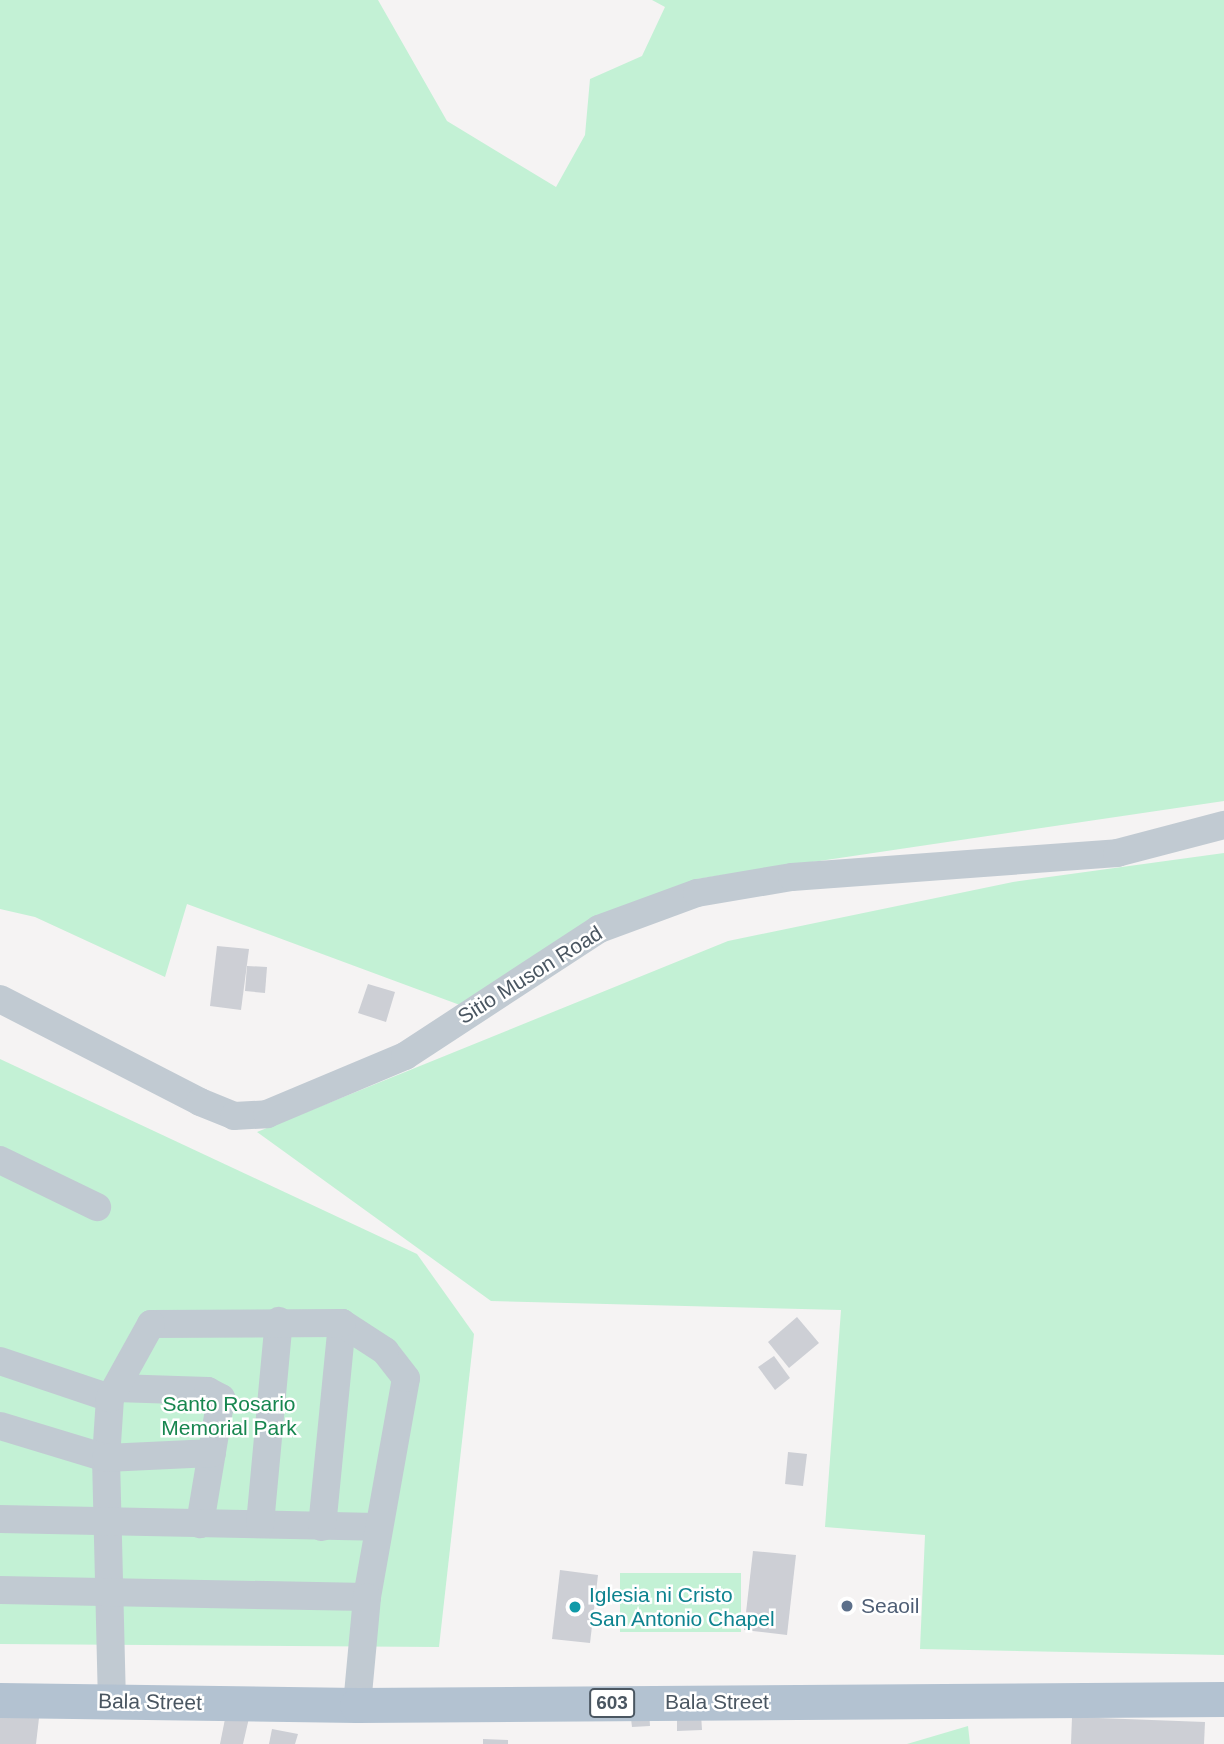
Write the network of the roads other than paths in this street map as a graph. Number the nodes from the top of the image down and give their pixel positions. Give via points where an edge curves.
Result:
1 (1224, 825) edge
2 (0, 999) edge
3 (0, 1160) edge
4 (97, 1207) dead end
5 (279, 1321) junction
6 (342, 1323) junction
7 (0, 1361) edge
8 (113, 1393) junction
9 (0, 1426) edge
10 (212, 1453) junction
11 (106, 1458) junction
12 (0, 1519) edge
13 (108, 1523) junction
14 (200, 1524) junction
15 (260, 1524) junction
16 (322, 1527) junction
17 (376, 1527) junction
18 (0, 1590) edge
19 (110, 1590) junction
20 (367, 1597) junction
21 (1224, 1699) edge
22 (0, 1700) edge
23 (112, 1701) junction
24 (357, 1705) junction

1 - 2 street, Sitio Muson Road via 1117,853 792,877 697,893 599,929 405,1056 267,1114 234,1116 200,1102
3 - 4 street
5 - 6 street
5 - 8 street via 150,1324
5 - 15 street
6 - 16 street
6 - 17 street via 400,1363 406,1378
7 - 8 street
8 - 10 street via 216,1393 221,1398
8 - 11 street
9 - 11 street
10 - 11 street
10 - 14 street
11 - 13 street
12 - 13 street
13 - 14 street
13 - 19 street
14 - 15 street
15 - 16 street
16 - 17 street
17 - 20 street
18 - 19 street
19 - 20 street
19 - 23 street
20 - 24 street
21 - 24 main road, Bala Street / 603
22 - 23 main road, Bala Street / 603
23 - 24 main road, Bala Street / 603

